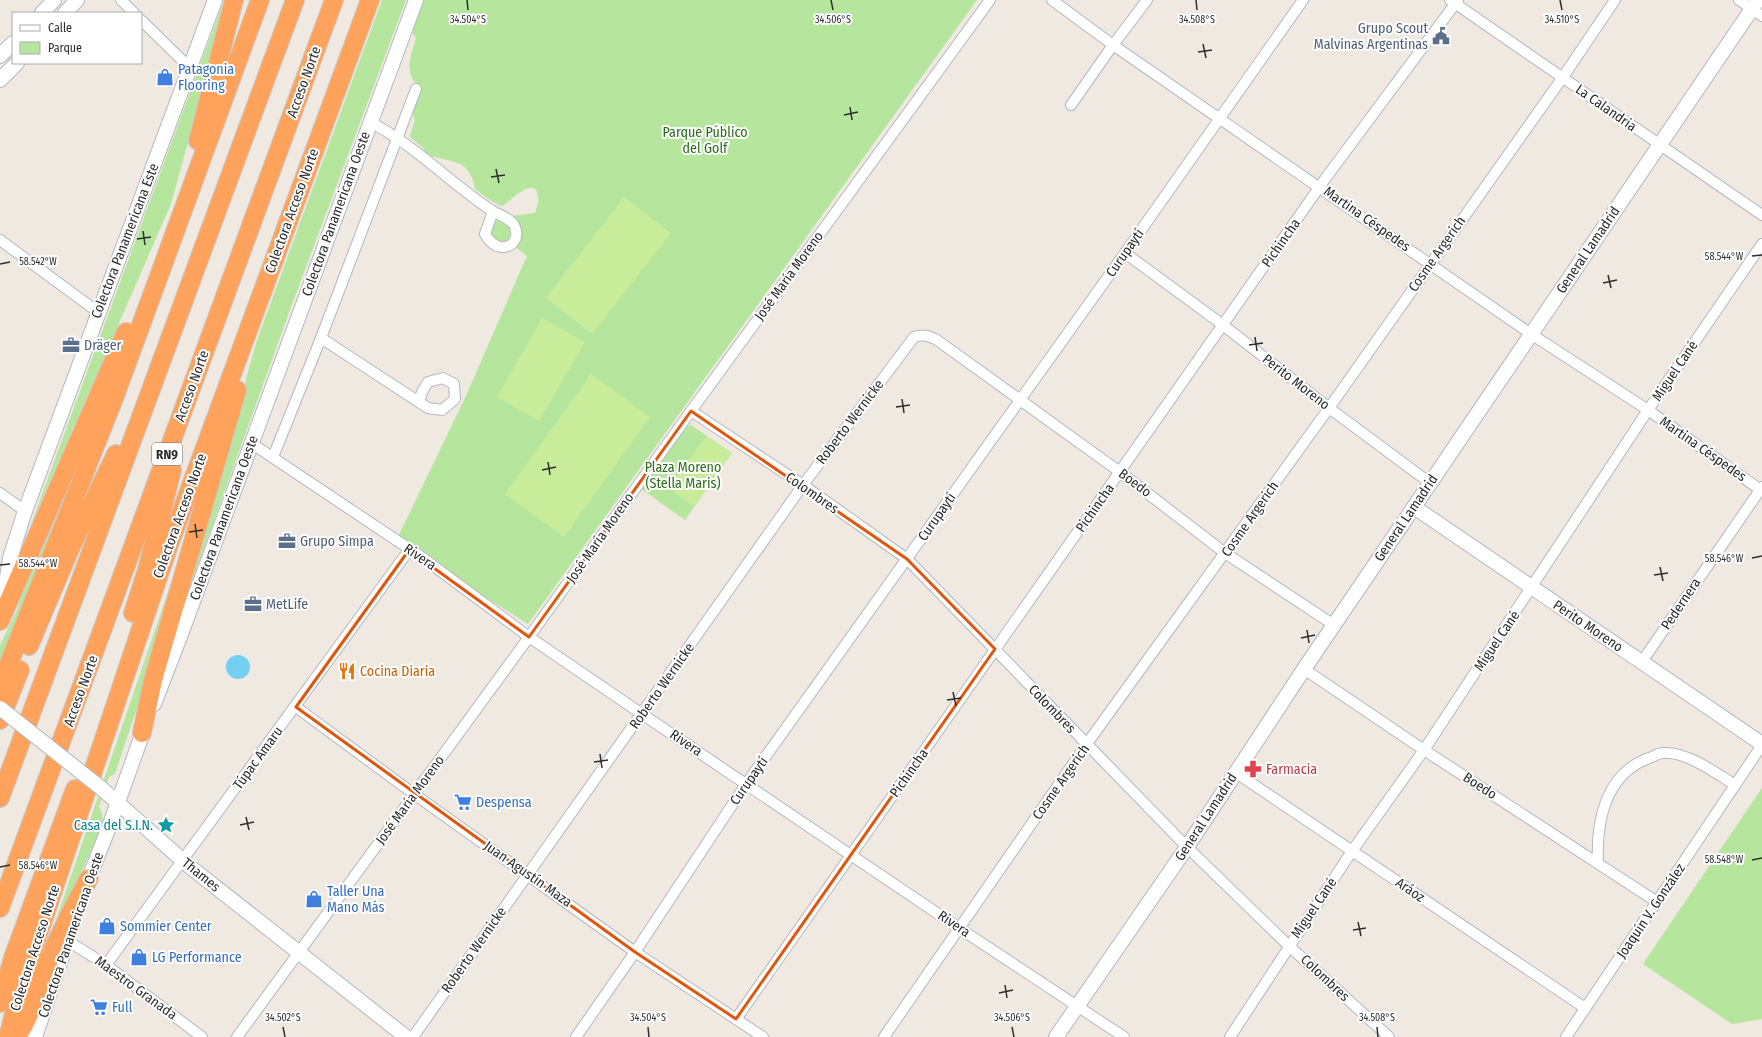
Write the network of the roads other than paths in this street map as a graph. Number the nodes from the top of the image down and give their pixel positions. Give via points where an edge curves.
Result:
1 (54, 0) edge
2 (77, 0) edge
3 (121, 0) edge
4 (215, 0) edge
5 (234, 0) edge
6 (260, 0) edge
7 (294, 0) edge
8 (334, 0) edge
9 (370, 0) edge
10 (416, 0) edge
11 (990, 0) edge
12 (1052, 0) edge
13 (1147, 0) edge
14 (1303, 0) edge
15 (1615, 0) edge
16 (1739, 0) edge
17 (1455, 1) edge
18 (1757, 8) edge
19 (43, 12) edge
20 (66, 12) edge
21 (133, 12) edge
22 (142, 21) edge
23 (12, 44) edge
24 (1113, 45) junction
25 (0, 56) edge
26 (15, 64) edge
27 (190, 68) junction
28 (1563, 77) junction
29 (0, 80) edge
30 (416, 89) dead end
31 (1071, 105) dead end
32 (1221, 118) junction
33 (370, 122) junction
34 (398, 138) junction
35 (1660, 146) junction
36 (1320, 187) junction
37 (493, 211) dead end
38 (1762, 216) edge
39 (174, 236) junction
40 (0, 241) edge
41 (1762, 244) edge
42 (1125, 253) junction
43 (1430, 264) junction
44 (266, 280) junction
45 (98, 312) junction
46 (1223, 324) junction
47 (1532, 334) junction
48 (914, 337) joint
49 (322, 338) junction
50 (167, 347) junction
51 (196, 376) junction
52 (1020, 400) junction
53 (420, 402) dead end
54 (1329, 408) junction
55 (1648, 410) junction
56 (691, 411) junction
57 (251, 443) junction
58 (273, 458) junction
59 (1120, 472) junction
60 (1430, 483) junction
61 (803, 486) junction
62 (1761, 489) edge
63 (0, 493) edge
64 (1414, 508) junction
65 (25, 511) junction
66 (410, 550) junction
67 (1225, 553) junction
68 (907, 559) junction
69 (1532, 588) junction
70 (0, 621) edge
71 (1334, 625) junction
72 (529, 637) junction
73 (995, 650) junction
74 (1641, 663) junction
75 (1304, 669) junction
76 (0, 686) edge
77 (296, 707) junction
78 (0, 708) edge
79 (642, 714) junction
80 (0, 720) edge
81 (142, 733) junction
82 (1086, 745) junction
83 (1762, 745) edge
84 (1424, 750) junction
85 (1235, 772) junction
86 (746, 784) junction
87 (1735, 785) junction
88 (414, 794) junction
89 (0, 798) edge
90 (118, 802) junction
91 (1187, 847) junction
92 (1352, 851) junction
93 (851, 855) junction
94 (183, 861) junction
95 (1598, 863) junction
96 (528, 874) junction
97 (89, 878) junction
98 (1657, 902) junction
99 (0, 908) edge
100 (959, 928) junction
101 (68, 941) junction
102 (1289, 946) junction
103 (635, 952) junction
104 (298, 953) junction
105 (106, 965) junction
106 (0, 1003) edge
107 (1077, 1006) junction
108 (1585, 1008) junction
109 (736, 1019) junction
110 (20, 1036) edge
111 (202, 1037) edge
112 (236, 1037) edge
113 (406, 1037) edge
114 (413, 1037) edge
115 (576, 1037) edge
116 (763, 1037) edge
117 (884, 1037) edge
118 (1056, 1037) edge
119 (1124, 1037) edge
120 (1230, 1037) edge
121 (1389, 1037) edge
122 (1566, 1037) edge

1 - 19 street
2 - 20 street
3 - 21 street
4 - 27 street, Colectora Panamericana Este
5 - 39 highway
6 - 39 highway
7 - 50 highway, RN9
8 - 51 highway, Acceso Norte / RN9
9 - 44 highway, Colectora Acceso Norte
10 - 33 street, Colectora Panamericana Oeste
11 - 56 street, José María Moreno
12 - 24 street, Martina Céspedes
13 - 24 street
14 - 32 street, Curupaytí
15 - 28 street, Cosme Argerich
16 - 18 street
17 - 28 street, La Calandria
17 - 36 street, Pichincha
18 - 35 street, General Lamadrid
22 - 27 street
23 - 25 street
24 - 31 street
24 - 32 street, Martina Céspedes
26 - 29 street
27 - 45 street, Colectora Panamericana Este
28 - 35 street, La Calandria
28 - 43 street, Cosme Argerich
30 - 34 street
32 - 36 street, Martina Céspedes
32 - 42 street, Curupaytí
33 - 34 street
33 - 57 street, Colectora Panamericana Oeste
34 - 37 street
34 - 49 street
35 - 38 street, La Calandria
35 - 47 street, General Lamadrid
36 - 43 street, Martina Céspedes
36 - 46 street, Pichincha
39 - 70 highway via 134,314
39 - 76 highway via 115,396
40 - 45 street
41 - 55 street, Miguel Cané
42 - 46 street, Perito Moreno
42 - 52 street, Curupaytí
43 - 47 street, Martina Céspedes
43 - 54 street, Cosme Argerich
44 - 81 highway via 226,432 153,680
44 - 110 highway, Colectora Acceso Norte via 169,545 22,983
45 - 65 street, Colectora Panamericana Este
46 - 54 street, Perito Moreno
46 - 59 street, Pichincha
47 - 55 street, Martina Céspedes
47 - 60 street, General Lamadrid
48 - 52 street, Boedo via 922,335 937,340
48 - 61 street, Roberto Wernicke
49 - 53 street
49 - 58 street
50 - 80 highway via 70,549
50 - 89 highway, RN9
51 - 99 highway, Acceso Norte / RN9
51 - 106 highway via 147,570 88,751 13,958
52 - 59 street, Boedo
52 - 68 street, Curupaytí
54 - 60 street, Perito Moreno
54 - 67 street, Cosme Argerich
55 - 62 street, Martina Céspedes
55 - 69 street, Miguel Cané
56 - 61 street, Colombres
56 - 72 street, José María Moreno
57 - 58 street, Rivera
57 - 81 street, Colectora Panamericana Oeste
58 - 66 street, Rivera
59 - 67 street, Boedo
59 - 73 street, Pichincha
60 - 64 street, General Lamadrid
61 - 68 street, Colombres
61 - 79 street, Roberto Wernicke
62 - 74 street, Pedernera
63 - 65 street
64 - 69 street, Perito Moreno
64 - 71 street, General Lamadrid
65 - 70 street, Colectora Panamericana Este via 10,558
66 - 72 street, Rivera
66 - 77 street, Túpac Amaru
67 - 71 street, Boedo
67 - 82 street, Cosme Argerich
68 - 73 street, Colombres
68 - 86 street, Curupaytí
69 - 74 street, Perito Moreno
69 - 84 street, Miguel Cané
71 - 75 street, General Lamadrid
72 - 79 street, Rivera
72 - 88 street, José María Moreno
73 - 82 street, Colombres
73 - 93 street, Pichincha
74 - 83 street, Perito Moreno
75 - 84 street, Boedo
75 - 85 street, General Lamadrid
77 - 88 street, Juan Agustín Maza
77 - 94 street, Túpac Amaru
78 - 90 street, Thames, bridge
79 - 86 street, Rivera
79 - 96 street, Roberto Wernicke
81 - 90 street, Colectora Panamericana Oeste
82 - 91 street, Colombres
82 - 100 street, Cosme Argerich
83 - 87 street, Joaquín V. González
84 - 92 street, Miguel Cané
84 - 95 street, Boedo
85 - 91 street, General Lamadrid
85 - 92 street, Aráoz
86 - 93 street, Rivera
86 - 103 street, Curupaytí
87 - 95 street via 1704,765 1684,756 1663,753 1643,760 1625,771 1612,788 1602,812 1597,840
87 - 98 street, Joaquín V. González
88 - 96 street, Juan Agustín Maza
88 - 104 street, José María Moreno
90 - 94 street, Thames
90 - 97 street, Colectora Panamericana Oeste
91 - 102 street, Colombres
91 - 107 street, General Lamadrid
92 - 102 street, Miguel Cané
92 - 108 street, Aráoz
93 - 100 street, Rivera
93 - 109 street, Pichincha
94 - 104 street, Thames
94 - 105 street, Túpac Amaru
95 - 98 street, Boedo
96 - 103 street, Juan Agustín Maza
96 - 114 street, Roberto Wernicke
97 - 101 street, Colectora Panamericana Oeste
97 - 110 highway via 64,925
98 - 108 street, Joaquín V. González
100 - 107 street, Rivera
100 - 117 street, Cosme Argerich
101 - 105 street, Maestro Granada
101 - 110 street, Colectora Panamericana Oeste
102 - 120 street, Miguel Cané
102 - 121 street, Colombres
103 - 109 street, Juan Agustín Maza
103 - 115 street, Curupaytí
104 - 112 street, José María Moreno
104 - 113 street, Thames
105 - 111 street, Maestro Granada
107 - 118 street, General Lamadrid
107 - 119 street, Rivera
108 - 122 street, Joaquín V. González
109 - 116 street, Juan Agustín Maza

